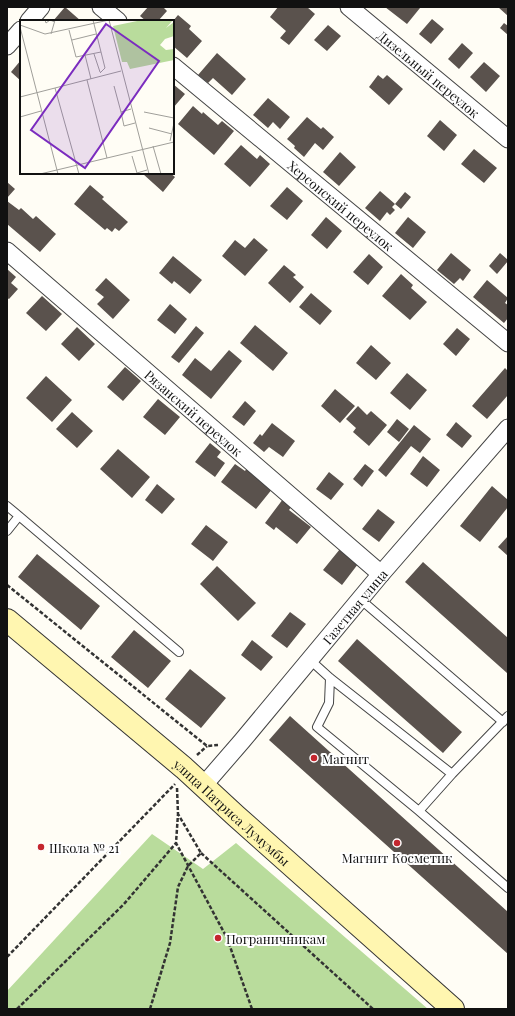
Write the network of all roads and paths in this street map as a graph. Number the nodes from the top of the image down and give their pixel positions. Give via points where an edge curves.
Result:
1 (41, 7) edge
2 (102, 7) edge
3 (349, 7) edge
4 (30, 20) edge
5 (117, 20) edge
6 (20, 31) edge
7 (7, 46) edge
8 (174, 67) edge
9 (508, 139) edge
10 (7, 252) edge
11 (508, 343) edge
12 (508, 428) edge
13 (7, 506) edge
14 (19, 516) junction
15 (7, 531) edge
16 (381, 574) junction
17 (7, 585) edge
18 (360, 599) junction
19 (7, 620) edge
20 (180, 652) dead end
21 (309, 659) junction
22 (330, 678) junction
23 (505, 719) edge
24 (242, 741) junction
25 (207, 746) junction
26 (184, 768) junction
27 (452, 774) junction
28 (202, 786) junction
29 (419, 811) junction
30 (178, 814) junction
31 (176, 843) junction
32 (201, 853) junction
33 (188, 866) junction
34 (508, 888) edge
35 (7, 957) edge
36 (17, 1009) edge
37 (150, 1009) edge
38 (252, 1009) edge
39 (373, 1009) edge
40 (453, 1009) edge

1 - 4 street
2 - 5 street
3 - 9 street, Дизельный переулок
6 - 7 street
8 - 11 street, Херсонский переулок
10 - 16 street, Рязанский переулок
12 - 16 street, Газетная улица
13 - 14 lane
14 - 15 lane
14 - 20 lane
16 - 18 street, Газетная улица
17 - 25 path
18 - 21 street, Газетная улица
18 - 23 lane
19 - 26 street, улица Патриса Лумумбы
21 - 22 lane
21 - 24 street, Газетная улица
22 - 27 lane
22 - 29 lane via 329,703 317,727
23 - 27 lane
24 - 25 path
24 - 28 street, Газетная улица
25 - 26 path
26 - 28 street, улица Патриса Лумумбы
27 - 29 lane
28 - 40 street, улица Патриса Лумумбы
29 - 34 lane
30 - 31 path
30 - 32 path
30 - 35 path via 177,782
31 - 33 path
31 - 36 path via 124,904
32 - 33 path
32 - 39 path
33 - 37 path via 178,887 170,943
33 - 38 path via 227,938

